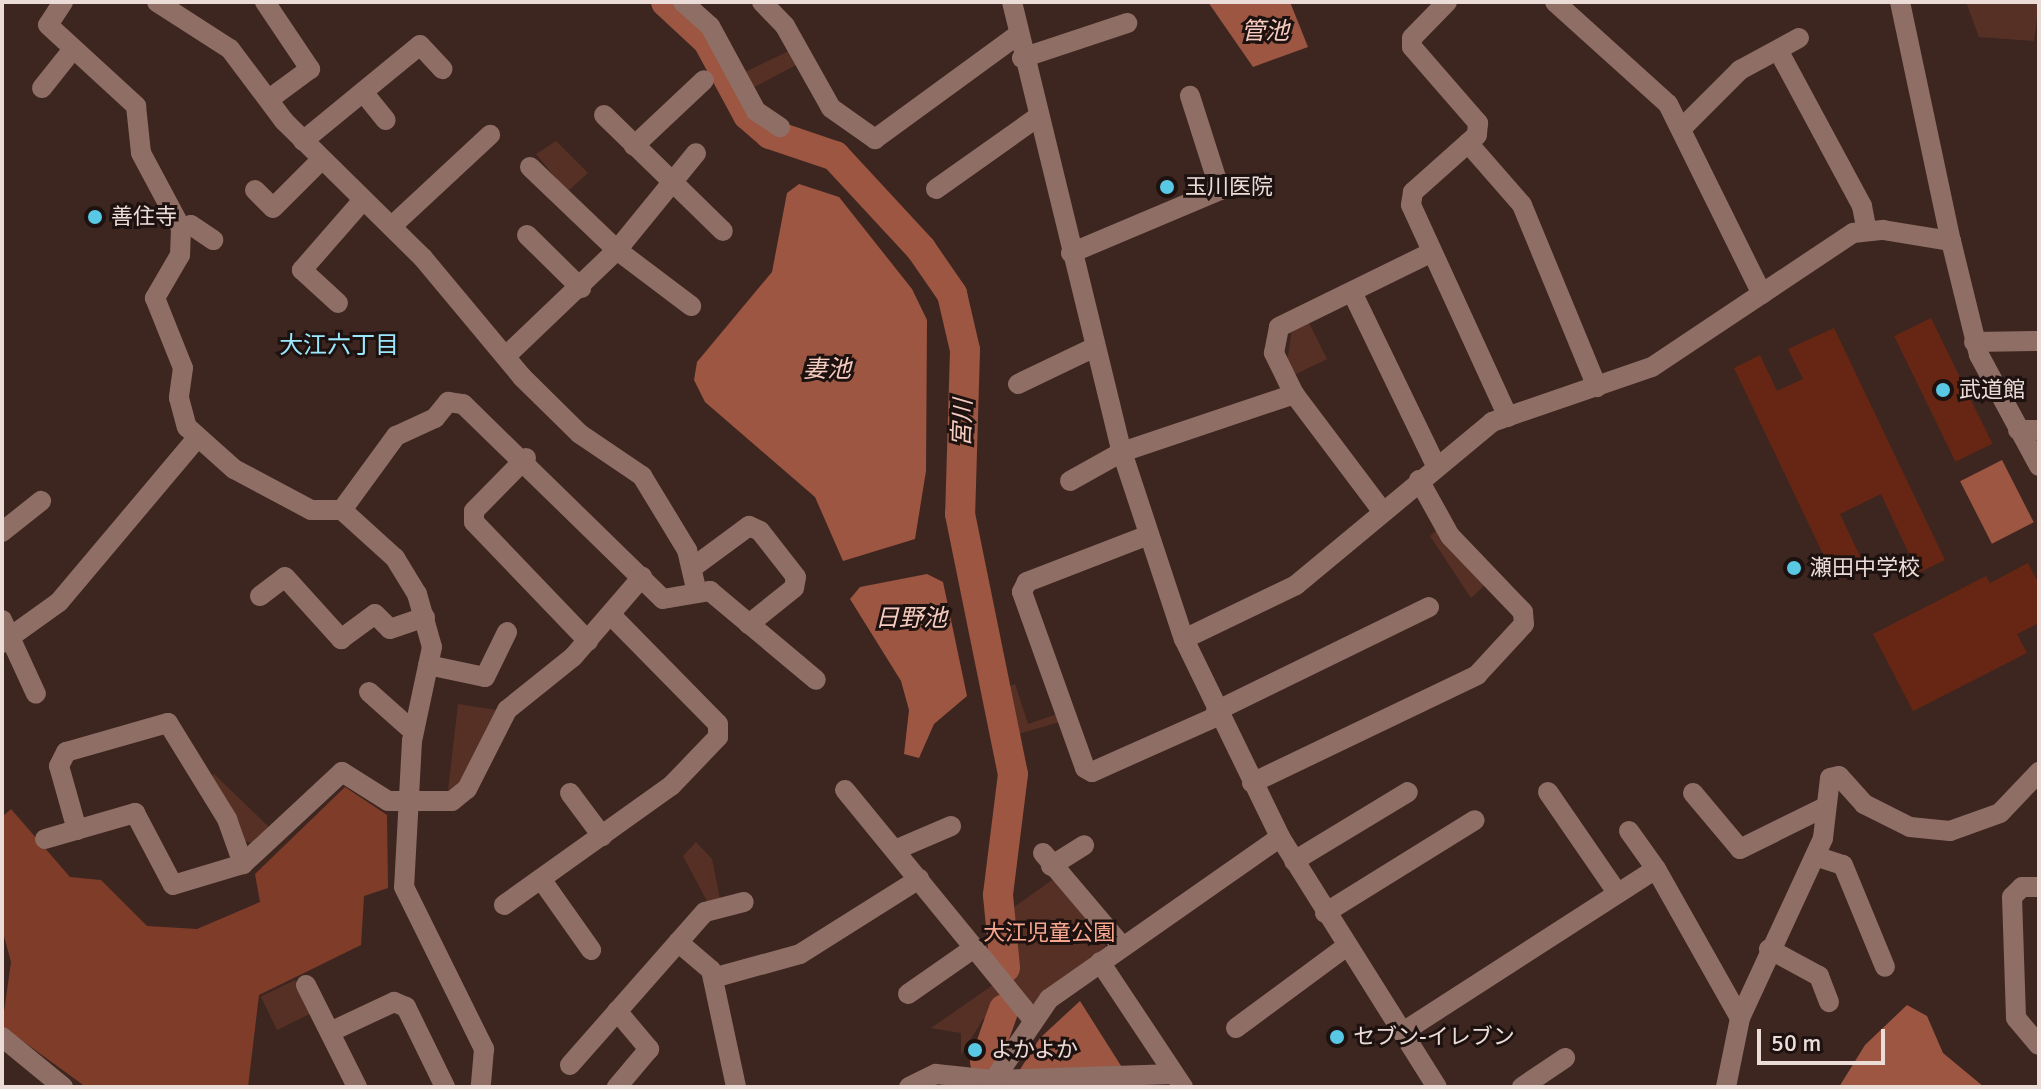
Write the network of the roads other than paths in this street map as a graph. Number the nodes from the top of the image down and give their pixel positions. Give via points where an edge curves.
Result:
1 (63, 2) edge
2 (157, 2) edge
3 (265, 2) edge
4 (683, 2) edge
5 (762, 2) edge
6 (1012, 2) edge
7 (1447, 2) edge
8 (1555, 2) edge
9 (1900, 2) edge
10 (1127, 23) dead end
11 (1019, 34) junction
12 (1799, 38) dead end
13 (73, 49) junction
14 (1778, 50) junction
15 (1023, 57) junction
16 (442, 69) dead end
17 (704, 80) dead end
18 (42, 88) dead end
19 (363, 92) junction
20 (1190, 96) dead end
21 (272, 97) junction
22 (604, 115) dead end
23 (1039, 116) junction
24 (386, 120) dead end
25 (780, 127) dead end
26 (1683, 127) junction
27 (490, 135) dead end
28 (303, 141) junction
29 (1468, 143) junction
30 (634, 146) junction
31 (696, 153) dead end
32 (321, 160) junction
33 (530, 167) dead end
34 (671, 188) junction
35 (936, 189) dead end
36 (255, 190) dead end
37 (363, 200) junction
38 (392, 226) junction
39 (181, 228) junction
40 (723, 231) dead end
41 (1867, 231) junction
42 (527, 235) dead end
43 (213, 240) dead end
44 (1951, 241) junction
45 (617, 250) junction
46 (1432, 252) junction
47 (1071, 253) junction
48 (581, 288) junction
49 (1352, 292) junction
50 (1762, 294) junction
51 (338, 303) dead end
52 (691, 306) dead end
53 (2039, 341) edge
54 (1974, 342) junction
55 (1095, 347) junction
56 (506, 356) junction
57 (1018, 384) dead end
58 (1597, 387) junction
59 (1294, 394) junction
60 (1508, 417) junction
61 (2029, 430) edge
62 (197, 438) junction
63 (1122, 452) junction
64 (526, 458) junction
65 (1436, 466) junction
66 (2039, 466) edge
67 (1419, 480) junction
68 (1070, 481) dead end
69 (41, 501) dead end
70 (342, 510) junction
71 (1383, 512) junction
72 (2, 532) edge
73 (1146, 536) junction
74 (692, 568) junction
75 (642, 577) junction
76 (697, 593) junction
77 (260, 596) dead end
78 (1429, 607) dead end
79 (611, 615) junction
80 (425, 617) junction
81 (749, 624) junction
82 (507, 632) dead end
83 (5, 633) edge
84 (1184, 639) junction
85 (588, 641) junction
86 (428, 665) junction
87 (816, 680) dead end
88 (369, 692) dead end
89 (36, 694) dead end
90 (1217, 714) junction
91 (413, 731) junction
92 (2039, 772) edge
93 (1252, 783) junction
94 (845, 790) dead end
95 (1408, 792) dead end
96 (1548, 792) dead end
97 (570, 793) dead end
98 (1693, 793) dead end
99 (2030, 794) edge
100 (410, 806) junction
101 (1821, 809) junction
102 (1475, 820) dead end
103 (951, 826) dead end
104 (77, 830) junction
105 (1629, 831) dead end
106 (602, 836) junction
107 (1280, 837) junction
108 (45, 839) dead end
109 (1084, 845) dead end
110 (895, 850) junction
111 (1815, 856) junction
112 (1294, 861) junction
113 (243, 864) junction
114 (1656, 869) junction
115 (541, 879) junction
116 (919, 879) junction
117 (2039, 887) edge
118 (1616, 891) junction
119 (744, 902) dead end
120 (504, 905) dead end
121 (1325, 913) junction
122 (678, 942) junction
123 (1122, 946) junction
124 (1347, 946) junction
125 (974, 948) junction
126 (1769, 949) junction
127 (591, 950) dead end
128 (1100, 962) junction
129 (1885, 967) dead end
130 (713, 978) junction
131 (306, 985) dead end
132 (908, 994) dead end
133 (1829, 1002) dead end
134 (617, 1011) junction
135 (1031, 1017) junction
136 (1740, 1018) junction
137 (1236, 1028) dead end
138 (1406, 1030) junction
139 (330, 1032) junction
140 (2, 1038) edge
141 (2039, 1045) edge
142 (1565, 1058) dead end
143 (570, 1065) dead end
144 (1179, 1080) edge
145 (991, 1084) edge
146 (1430, 1084) edge
147 (63, 1087) edge
148 (357, 1087) edge
149 (445, 1087) edge
150 (481, 1087) edge
151 (617, 1087) edge
152 (736, 1087) edge
153 (910, 1087) edge
154 (1522, 1087) edge
155 (1726, 1087) edge

1 - 13 street via 45,19
2 - 21 street via 230,49
3 - 21 street via 310,69
4 - 25 street via 710,26 756,111
5 - 11 street via 785,26 831,108 875,139
6 - 11 street
7 - 29 street via 1412,38 1412,47 1478,123
8 - 26 street via 1654,90
9 - 44 street
10 - 15 street
11 - 15 street
12 - 14 street
13 - 18 street
13 - 39 street via 136,106 141,153
14 - 26 street via 1740,70
14 - 41 street via 1862,206
15 - 23 street
16 - 19 street via 420,45
17 - 30 street
19 - 24 street
19 - 28 street
20 - 47 street via 1220,190
21 - 28 street
22 - 30 street
23 - 35 street
23 - 47 street
26 - 50 street
27 - 38 street
28 - 32 street
29 - 46 street via 1413,192 1411,205
29 - 58 street via 1522,205
30 - 34 street
31 - 34 street
32 - 36 street via 273,208
32 - 37 street
33 - 45 street
34 - 40 street
34 - 45 street
37 - 38 street
37 - 51 street via 302,270
38 - 56 street
39 - 43 street via 191,225
39 - 62 street via 180,255 155,298 183,368 180,413
41 - 44 street
41 - 50 street via 1838,240
42 - 48 street
44 - 54 street
45 - 48 street
45 - 52 street
46 - 49 street
46 - 60 street
47 - 55 street
48 - 56 street
49 - 59 street via 1279,327 1274,353
49 - 65 street
50 - 58 street via 1652,367
53 - 54 street
54 - 61 street
55 - 57 street
55 - 63 street
56 - 74 street via 580,434 642,476
58 - 60 street
59 - 63 street
59 - 71 street
60 - 65 street
61 - 66 street
62 - 70 street via 234,469 311,510
62 - 83 street via 97,562
63 - 68 street
63 - 73 street
64 - 70 street via 463,404 448,402 435,418 396,436
64 - 75 street
64 - 85 street via 474,511 474,522
65 - 67 street
67 - 71 street
67 - 93 street via 1450,536 1523,612 1524,624 1477,675
69 - 72 street
70 - 80 street via 395,558
71 - 84 street via 1296,585
73 - 84 street
73 - 90 street via 1027,582 1022,592 1085,768 1092,772
74 - 76 street
74 - 81 street via 749,526 760,531 796,577 794,588
75 - 76 street via 663,599
75 - 79 street
76 - 81 street via 710,591
77 - 80 street via 285,577 341,639 375,614 390,629
78 - 90 street
79 - 85 street
79 - 106 street via 718,724 718,737 671,786
80 - 86 street
81 - 87 street
82 - 86 street via 485,677
83 - 89 street
84 - 90 street
85 - 100 street via 507,710 467,789 452,801
86 - 91 street
88 - 91 street
90 - 93 street
91 - 100 street
92 - 99 street
93 - 107 street
94 - 110 street
95 - 112 street
96 - 118 street
97 - 106 street
98 - 101 street via 1740,849
99 - 101 street via 1979,826 1955,831 1886,816 1839,776 1830,778
100 - 113 street via 342,772
100 - 150 street via 404,887 484,1049
101 - 111 street via 1825,822
102 - 121 street
103 - 110 street
104 - 108 street
104 - 113 street via 135,813 173,885
104 - 113 street via 59,766 66,752 168,723 227,819
105 - 114 street
106 - 115 street
107 - 112 street
107 - 123 street
109 - 123 street via 1047,860 1081,890
110 - 116 street
111 - 126 street
111 - 129 street via 1843,865
112 - 121 street
114 - 118 street
114 - 136 street
115 - 120 street
115 - 127 street
116 - 125 street
116 - 130 street via 800,954
117 - 141 street via 2022,887 2012,897 2016,1018
118 - 138 street
119 - 122 street via 705,912
121 - 124 street
122 - 130 street
122 - 134 street
123 - 128 street
124 - 137 street
124 - 138 street
125 - 132 street
125 - 135 street
126 - 133 street via 1819,976
126 - 136 street
128 - 135 street
128 - 144 street
130 - 152 street
131 - 139 street
134 - 143 street
134 - 151 street via 649,1049
135 - 145 street
136 - 155 street
138 - 146 street
139 - 148 street
139 - 149 street via 394,1002 406,1007
140 - 147 street
142 - 154 street
144 - 145 street
145 - 153 street via 936,1074

